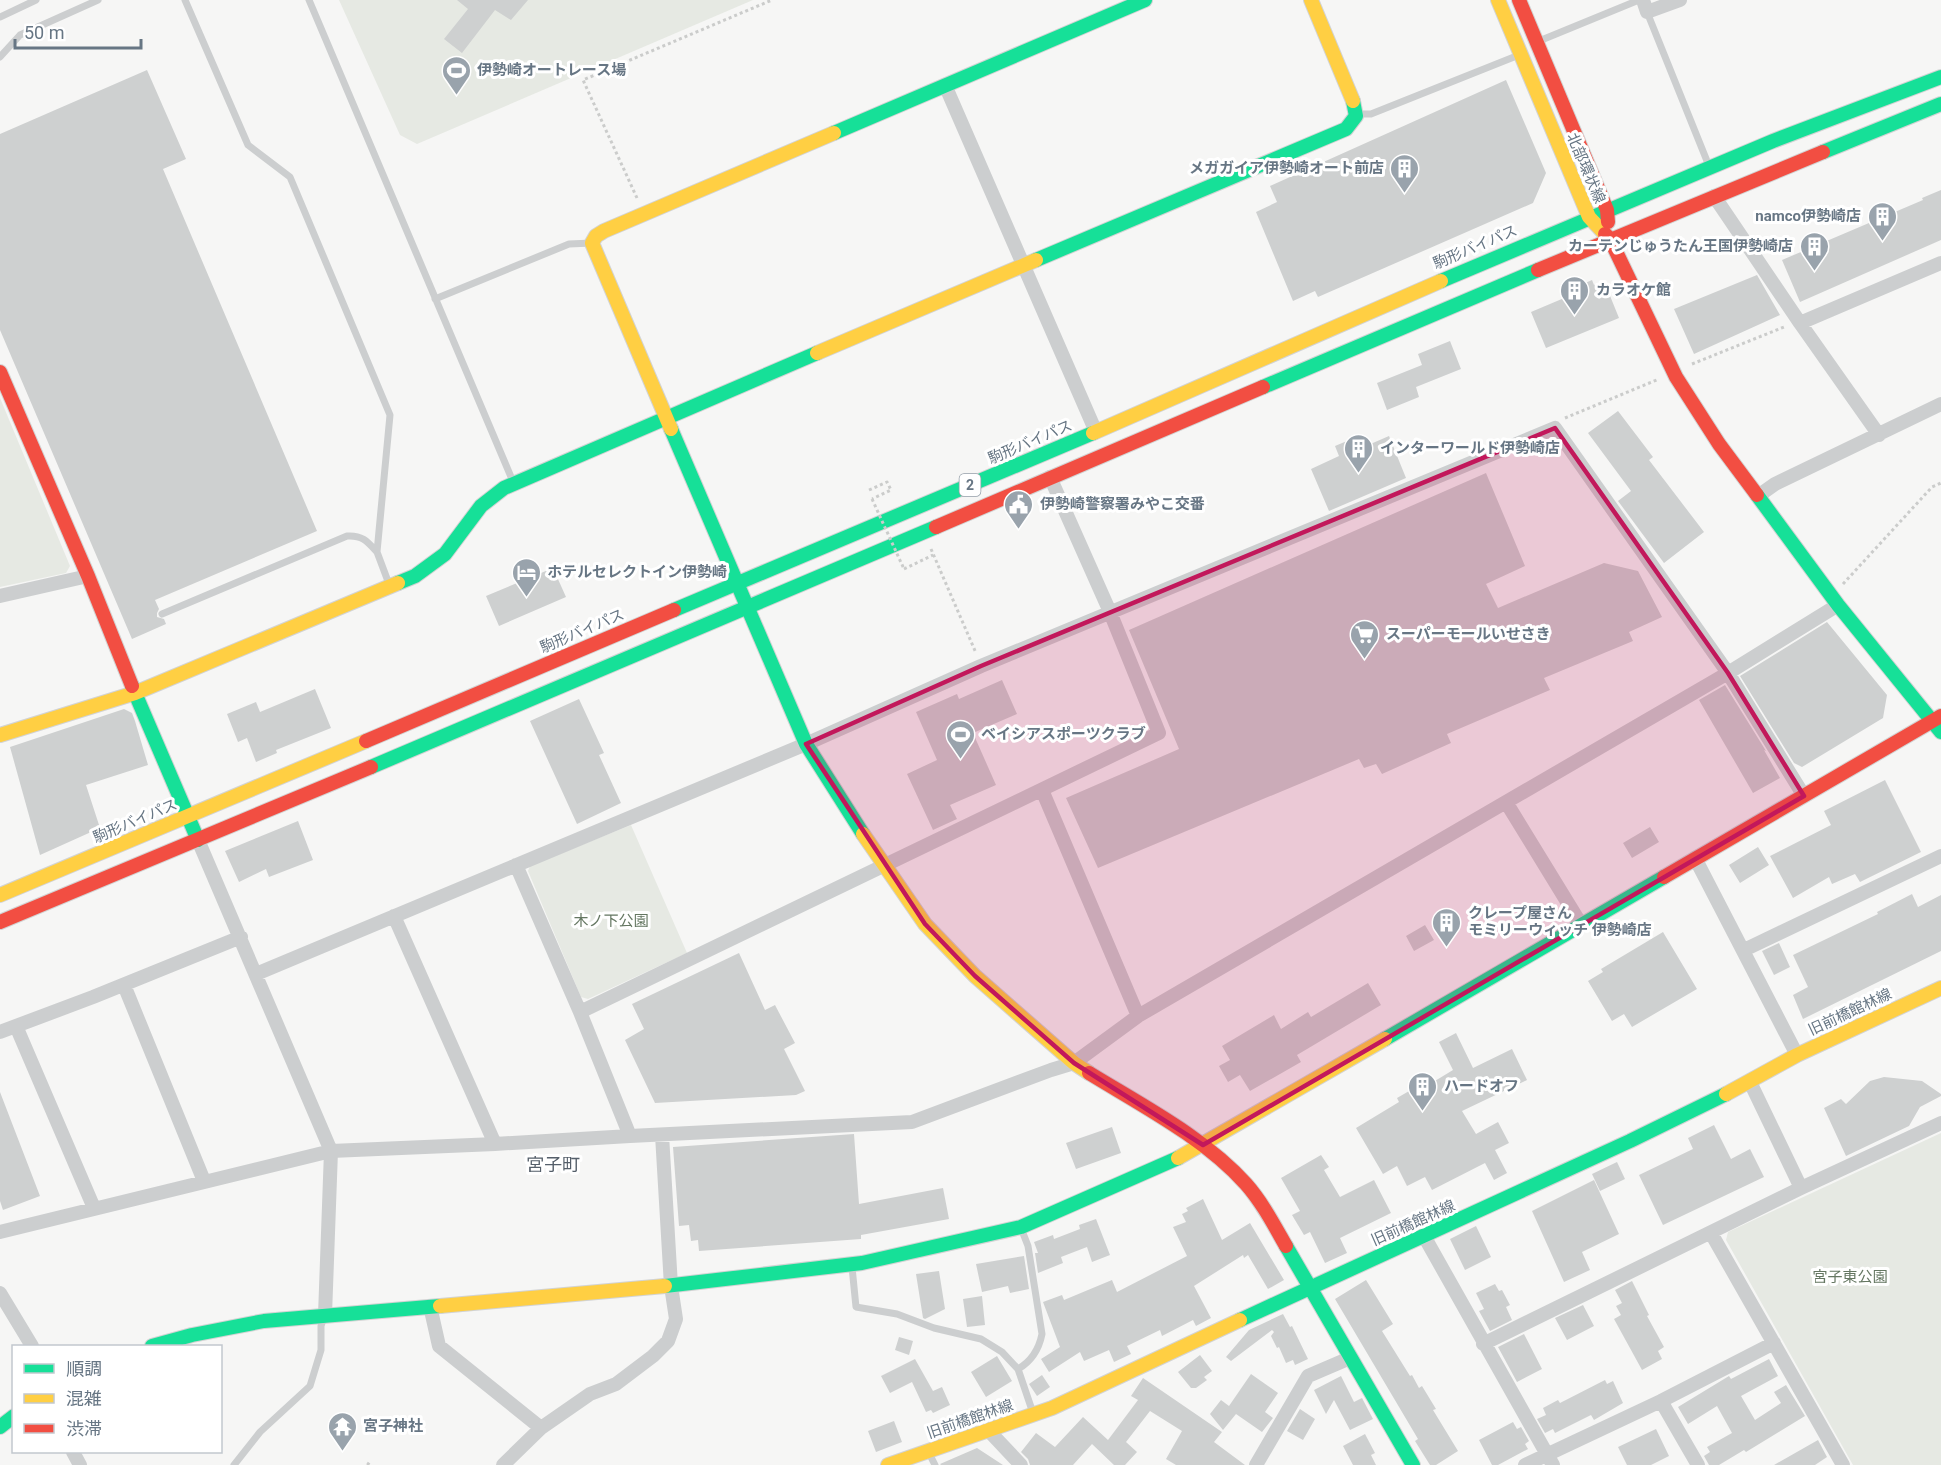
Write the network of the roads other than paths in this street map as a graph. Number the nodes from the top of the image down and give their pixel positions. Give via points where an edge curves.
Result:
1 (36, 0) edge
2 (98, 0) edge
3 (185, 0) edge
4 (309, 0) edge
5 (1145, 0) edge
6 (1311, 0) edge
7 (1498, 0) edge
8 (1519, 0) edge
9 (1680, 0) edge
10 (1643, 4) edge
11 (0, 17) edge
12 (1536, 42) junction
13 (1521, 55) junction
14 (0, 57) edge
15 (1941, 77) edge
16 (945, 85) junction
17 (1941, 104) edge
18 (1356, 114) junction
19 (1709, 168) junction
20 (1714, 195) junction
21 (1607, 210) junction
22 (1589, 217) junction
23 (1610, 239) junction
24 (592, 243) junction
25 (1941, 263) edge
26 (1024, 267) junction
27 (435, 299) junction
28 (1800, 323) junction
29 (0, 372) edge
30 (1941, 404) edge
31 (665, 417) junction
32 (1096, 432) junction
33 (1879, 435) junction
34 (1050, 477) junction
35 (514, 484) junction
36 (1758, 496) junction
37 (377, 552) junction
38 (88, 576) junction
39 (736, 584) junction
40 (390, 586) junction
41 (0, 596) edge
42 (1835, 601) junction
43 (748, 607) junction
44 (1110, 612) junction
45 (162, 614) dead end
46 (1728, 674) junction
47 (135, 693) junction
48 (1939, 723) edge
49 (0, 735) edge
50 (806, 744) junction
51 (1042, 790) junction
52 (1804, 796) junction
53 (1506, 802) junction
54 (189, 816) junction
55 (198, 840) junction
56 (1941, 856) edge
57 (1695, 858) junction
58 (516, 865) junction
59 (884, 867) junction
60 (0, 895) edge
61 (394, 916) junction
62 (0, 922) edge
63 (1582, 926) junction
64 (241, 937) junction
65 (1744, 950) junction
66 (256, 974) junction
67 (124, 984) junction
68 (1941, 988) edge
69 (580, 1012) junction
70 (1138, 1016) junction
71 (16, 1026) junction
72 (0, 1032) edge
73 (1797, 1055) junction
74 (1074, 1063) junction
75 (1750, 1082) junction
76 (1941, 1123) edge
77 (662, 1135) junction
78 (630, 1136) junction
79 (495, 1144) junction
80 (1203, 1145) junction
81 (331, 1151) junction
82 (204, 1181) junction
83 (1801, 1188) junction
84 (94, 1208) junction
85 (1021, 1227) junction
86 (0, 1232) edge
87 (1711, 1233) junction
88 (1424, 1236) junction
89 (852, 1264) junction
90 (671, 1286) junction
91 (1311, 1287) junction
92 (0, 1293) edge
93 (430, 1305) junction
94 (325, 1315) junction
95 (1774, 1343) junction
96 (1483, 1344) junction
97 (31, 1345) edge
98 (160, 1345) edge
99 (1350, 1359) junction
100 (1018, 1370) junction
101 (1661, 1401) junction
102 (1033, 1415) junction
103 (12, 1418) edge
104 (0, 1427) edge
105 (541, 1428) junction
106 (989, 1431) junction
107 (928, 1451) junction
108 (1550, 1460) edge
109 (234, 1465) edge
110 (503, 1465) edge
111 (888, 1465) edge
112 (935, 1465) edge
113 (1021, 1465) edge
114 (1256, 1465) edge
115 (1413, 1465) edge
116 (1525, 1465) edge
117 (1698, 1465) edge
118 (1843, 1465) edge

1 - 11 lane
2 - 14 lane via 20,35
3 - 37 lane via 248,146 290,177 390,415
4 - 27 lane
5 - 16 street
6 - 18 street
7 - 13 street, 北部環状線
8 - 12 street, 北部環状線
9 - 10 street
10 - 12 lane
10 - 19 lane
12 - 21 street, 北部環状線
13 - 18 lane via 1371,114
13 - 22 street, 北部環状線
15 - 19 street, 駒形バイパス / 2 via 1795,131
16 - 24 street via 604,231
16 - 26 street
17 - 20 street, 2
18 - 26 street via 1346,129
19 - 21 street, 駒形バイパス / 2
20 - 23 street, 2
20 - 28 street
21 - 22 street, 駒形バイパス / 2
21 - 23 street, 北部環状線
22 - 23 street, 北部環状線
22 - 32 street, 駒形バイパス / 2
23 - 34 street, 2
23 - 36 street via 1676,376
24 - 27 lane via 569,244
24 - 31 street
25 - 28 street
26 - 31 street
26 - 32 street
27 - 35 lane
28 - 33 street
29 - 38 street
30 - 33 street
31 - 35 street
31 - 39 street
32 - 39 street, 駒形バイパス / 2
33 - 36 street via 1775,484
34 - 43 street, 2
34 - 44 street
35 - 40 street via 481,506 445,554 431,566
36 - 42 street
37 - 40 lane
37 - 45 lane via 358,535 347,536
38 - 41 street
38 - 47 street
39 - 43 street
39 - 54 street, 駒形バイパス / 2
40 - 47 street
42 - 46 street
42 - 48 street
43 - 50 street
43 - 55 street, 2
44 - 46 street via 1555,428
44 - 50 street
44 - 51 street via 1159,733
46 - 52 street
46 - 53 street
47 - 49 street
47 - 54 street
48 - 52 street
50 - 58 street
50 - 59 street
51 - 59 street
51 - 70 street
52 - 57 street
53 - 63 street
53 - 70 street
54 - 55 street
54 - 60 street, 駒形バイパス / 2
55 - 62 street, 2
55 - 64 street
56 - 65 street
57 - 63 street
57 - 65 street
58 - 61 street
58 - 69 street
59 - 69 street
59 - 74 street via 925,924 975,976
61 - 66 street
61 - 79 street
63 - 80 street
64 - 66 street
64 - 67 street
65 - 73 street
66 - 81 street
67 - 71 street
67 - 82 street
68 - 73 street, 旧前橋館林線
69 - 78 street
70 - 74 street
71 - 72 street
71 - 84 street
73 - 75 street, 旧前橋館林線
74 - 77 street via 912,1122
74 - 80 street
75 - 83 street
75 - 88 street, 旧前橋館林線
76 - 83 street
77 - 78 street
77 - 90 street
78 - 79 street
79 - 81 street
80 - 85 street
80 - 91 street via 1254,1194
81 - 82 street
81 - 94 street
82 - 84 street
83 - 87 street
84 - 86 street
85 - 89 street
85 - 100 lane via 1028,1246 1042,1334 1039,1348
87 - 95 street
87 - 96 street
88 - 91 street, 旧前橋館林線
88 - 96 street
89 - 90 street
89 - 100 lane via 856,1307 897,1314 981,1339 1002,1352
90 - 93 street
90 - 105 street via 676,1319 668,1341 616,1383 590,1394
91 - 99 street
91 - 102 street, 旧前橋館林線
92 - 97 street
93 - 94 street
93 - 105 street via 440,1346
94 - 98 street via 237,1325
94 - 109 lane via 321,1350 310,1386 260,1432
95 - 101 street
95 - 118 street
96 - 108 street
99 - 114 street via 1308,1377
99 - 115 street
100 - 102 lane
101 - 108 street
101 - 117 street
102 - 106 street, 旧前橋館林線
103 - 104 street
105 - 110 street
106 - 107 street, 旧前橋館林線
106 - 113 street
107 - 111 street, 旧前橋館林線
107 - 112 lane
108 - 116 street

